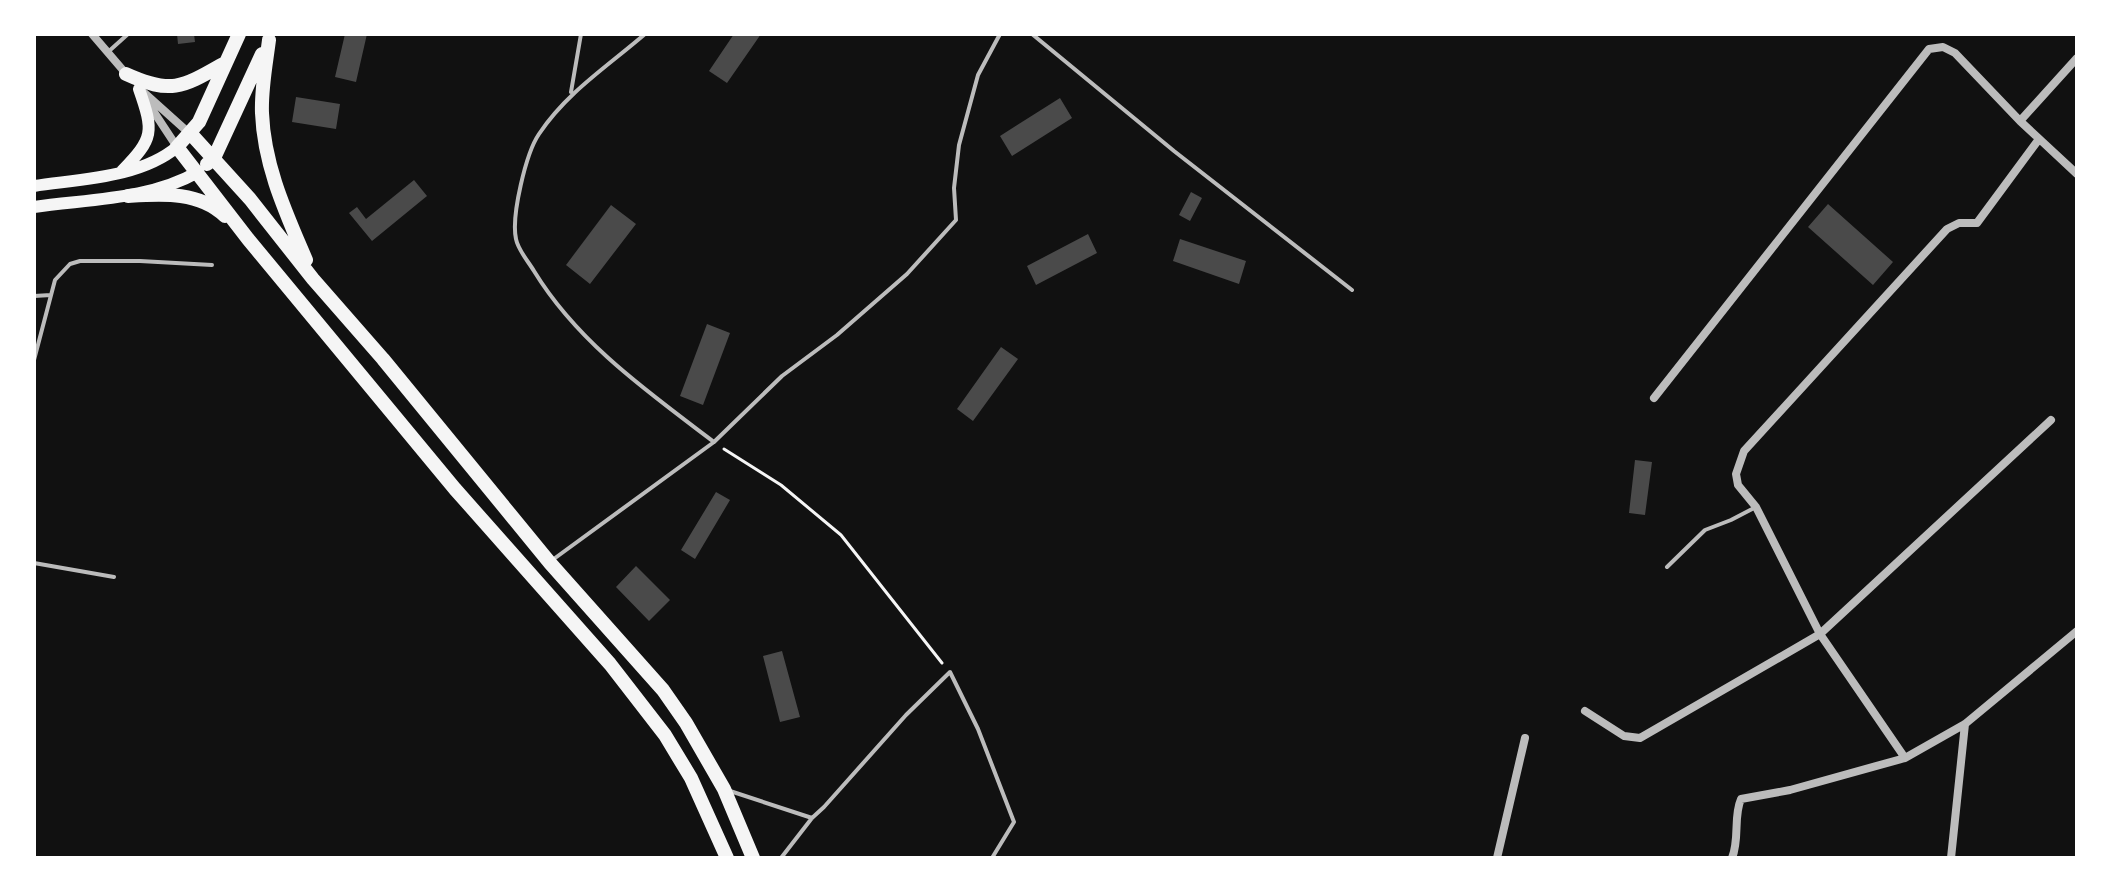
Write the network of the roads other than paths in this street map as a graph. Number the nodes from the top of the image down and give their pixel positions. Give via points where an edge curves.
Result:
1 (92, 34) edge
2 (128, 34) edge
3 (239, 34) edge
4 (581, 34) edge
5 (645, 34) edge
6 (1000, 34) edge
7 (1032, 34) edge
8 (271, 37) edge
9 (108, 52) junction
10 (2077, 58) edge
11 (225, 63) junction
12 (126, 74) junction
13 (139, 89) junction
14 (571, 94) junction
15 (2020, 121) junction
16 (191, 134) junction
17 (2039, 139) junction
18 (177, 147) junction
19 (214, 158) junction
20 (122, 171) junction
21 (198, 172) junction
22 (2077, 174) edge
23 (34, 186) edge
24 (128, 196) junction
25 (34, 207) edge
26 (248, 239) junction
27 (212, 265) dead end
28 (313, 279) junction
29 (1352, 290) dead end
30 (51, 295) junction
31 (34, 296) edge
32 (34, 360) edge
33 (1654, 398) dead end
34 (2051, 420) dead end
35 (714, 442) junction
36 (1756, 507) junction
37 (34, 563) edge
38 (550, 563) junction
39 (1667, 567) dead end
40 (114, 577) dead end
41 (2077, 631) edge
42 (1820, 634) junction
43 (1585, 711) dead end
44 (1965, 724) junction
45 (1525, 738) dead end
46 (1905, 758) junction
47 (724, 789) junction
48 (812, 818) junction
49 (727, 858) edge
50 (753, 858) edge
51 (781, 858) edge
52 (992, 858) edge
53 (1497, 858) edge
54 (1732, 858) edge
55 (1951, 858) edge

1 - 9 street
2 - 9 lane
3 - 11 main road
4 - 14 lane
5 - 14 lane
6 - 35 lane via 978,75 959,145 956,220 907,274 782,376
7 - 29 lane
8 - 19 main road
8 - 28 main road via 262,112 265,143 282,204
9 - 12 street
10 - 15 street
11 - 12 main road via 178,86 152,86
11 - 16 main road
12 - 13 street
13 - 16 street
13 - 18 street
13 - 20 main road via 149,131 144,148
14 - 35 lane via 537,136 514,218 516,242 584,335 639,386
15 - 17 street
15 - 33 street via 1955,53 1943,47 1929,49
16 - 18 main road
16 - 19 main road
17 - 22 street
17 - 36 street via 1977,223 1947,229 1744,451 1738,485
18 - 20 main road via 166,157
18 - 21 main road
19 - 21 main road
19 - 28 main road
20 - 23 main road
21 - 24 main road via 168,187
21 - 26 main road
24 - 25 main road
24 - 26 main road via 171,194 202,202 220,211
26 - 49 main road via 665,735
27 - 30 lane via 80,261 62,270
28 - 38 main road
30 - 31 lane
30 - 32 lane
34 - 42 street
35 - 38 lane
36 - 39 lane via 1705,530
36 - 42 street
37 - 40 lane
38 - 47 main road via 663,690
41 - 44 street
42 - 43 street via 1640,738 1624,736
42 - 46 street
44 - 46 street
44 - 55 street
45 - 53 street
46 - 54 street via 1741,799
47 - 48 lane
47 - 50 main road
48 - 51 lane
48 - 52 lane via 950,672 1014,822

